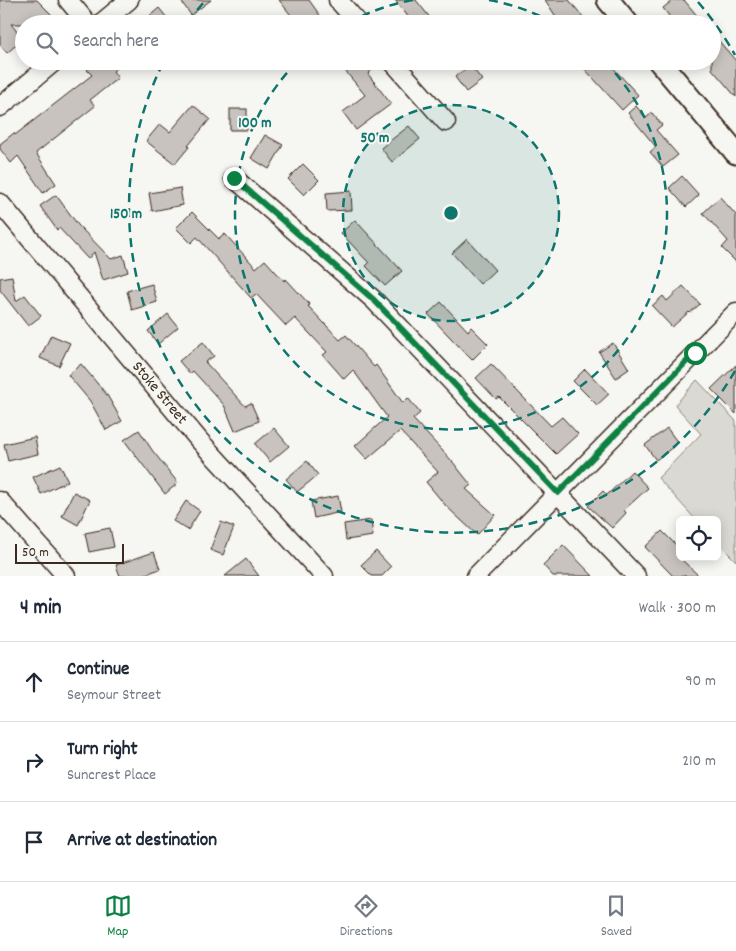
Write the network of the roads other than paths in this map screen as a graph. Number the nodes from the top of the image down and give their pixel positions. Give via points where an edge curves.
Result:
1 (68, 0) edge
2 (129, 0) edge
3 (338, 0) edge
4 (608, 0) edge
5 (80, 15) edge
6 (111, 15) edge
7 (351, 15) edge
8 (620, 15) edge
9 (44, 70) edge
10 (400, 70) edge
11 (667, 70) edge
12 (0, 107) edge
13 (446, 122) dead end
14 (736, 153) edge
15 (234, 178) dead end
16 (0, 203) edge
17 (736, 312) edge
18 (558, 493) junction
19 (0, 501) edge
20 (66, 576) edge
21 (324, 576) edge
22 (476, 576) edge
23 (636, 576) edge

1 - 5 street
2 - 6 street
3 - 7 street
4 - 8 street
9 - 12 street
10 - 13 street
11 - 14 street
15 - 18 street via 374,300
16 - 21 street, Stoke Street via 199,440
17 - 18 street
18 - 22 street
18 - 23 street
19 - 20 street

